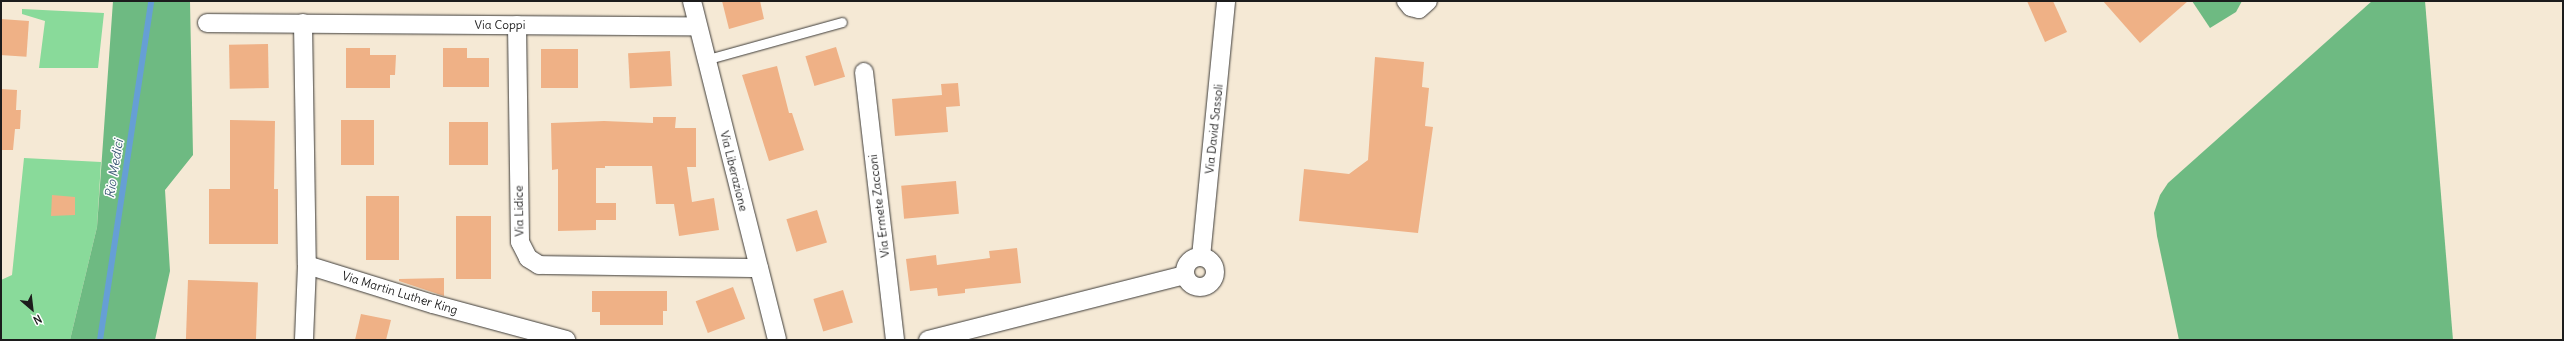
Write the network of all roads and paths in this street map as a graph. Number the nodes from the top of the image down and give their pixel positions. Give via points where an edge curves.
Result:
1 (692, 1) edge
2 (1226, 1) edge
3 (1406, 1) edge
4 (1428, 1) edge
5 (842, 22) dead end
6 (207, 23) dead end
7 (303, 23) junction
8 (516, 25) junction
9 (697, 26) junction
10 (705, 60) junction
11 (864, 72) dead end
12 (1201, 257) junction
13 (307, 265) junction
14 (759, 268) junction
15 (1185, 275) junction
16 (304, 340) edge
17 (566, 340) edge
18 (777, 340) edge
19 (895, 340) edge
20 (928, 340) edge

1 - 9 street, Via Liberazione
2 - 12 street, Via David Sassoli
3 - 4 street via 1411,7 1419,9
5 - 10 lane
6 - 7 street, Via Coppi
7 - 8 street, Via Coppi
7 - 13 street
8 - 9 street, Via Coppi
8 - 14 street, Via Lidice via 520,242 528,258 539,265
9 - 10 street, Via Liberazione
10 - 14 street, Via Liberazione
11 - 19 street, Via Ermete Zacconi
12 - 15 street via 1189,261
12 - 15 street via 1208,259 1214,266 1213,280 1200,287 1190,284
13 - 16 street
13 - 17 street, Via Martin Luther King via 433,304
14 - 18 street, Via Liberazione
15 - 20 street

